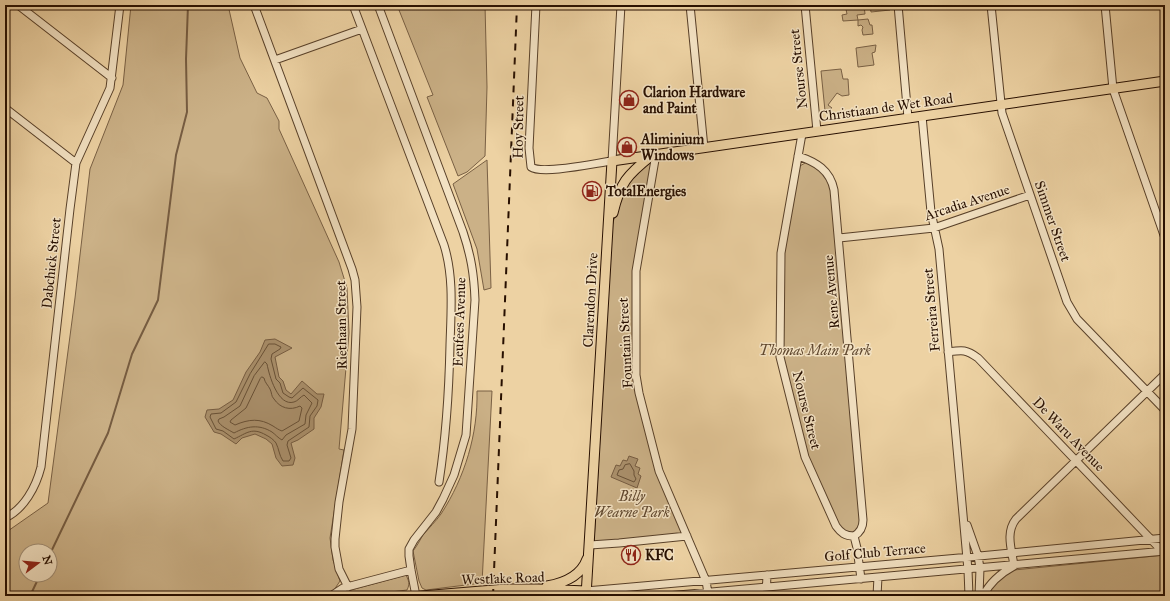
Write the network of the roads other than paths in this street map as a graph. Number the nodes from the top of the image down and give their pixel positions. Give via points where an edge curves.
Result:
1 (18, 5) edge
2 (120, 5) edge
3 (254, 5) edge
4 (353, 5) edge
5 (378, 5) edge
6 (536, 5) edge
7 (622, 5) edge
8 (690, 5) edge
9 (805, 5) edge
10 (898, 5) edge
11 (990, 5) edge
12 (1105, 5) edge
13 (362, 29) junction
14 (275, 60) junction
15 (112, 78) junction
16 (1165, 81) edge
17 (1113, 88) junction
18 (1000, 105) junction
19 (5, 108) edge
20 (922, 116) junction
21 (908, 118) junction
22 (817, 131) junction
23 (802, 134) junction
24 (704, 148) junction
25 (654, 154) junction
26 (798, 156) junction
27 (612, 161) junction
28 (76, 163) junction
29 (1030, 195) junction
30 (934, 228) junction
31 (608, 233) junction
32 (839, 238) junction
33 (1165, 238) edge
34 (948, 352) junction
35 (1165, 374) edge
36 (1147, 391) junction
37 (1165, 410) edge
38 (1077, 461) junction
39 (439, 482) dead end
40 (962, 503) junction
41 (5, 518) edge
42 (687, 536) junction
43 (854, 536) junction
44 (1165, 538) edge
45 (1152, 539) junction
46 (590, 545) junction
47 (1013, 552) junction
48 (1164, 552) edge
49 (589, 554) junction
50 (978, 556) junction
51 (966, 558) junction
52 (1014, 566) junction
53 (859, 567) junction
54 (980, 568) junction
55 (411, 570) junction
56 (968, 570) junction
57 (766, 575) junction
58 (878, 577) junction
59 (861, 579) junction
60 (706, 581) junction
61 (348, 587) junction
62 (766, 587) junction
63 (538, 589) junction
64 (708, 593) junction
65 (586, 594) edge
66 (331, 596) edge
67 (416, 596) edge
68 (421, 596) edge
69 (667, 596) edge
70 (766, 596) edge
71 (877, 596) edge
72 (969, 596) edge
73 (979, 596) edge
74 (984, 596) edge

1 - 15 street
2 - 15 street, Dabchick Street
3 - 14 street, Riethaan Street
4 - 13 street, Eeufees Avenue
5 - 55 street, Eeufees Avenue via 463,232 471,257 474,281 468,415 464,444 443,499 411,544
6 - 27 street, Hoy Street via 529,148 531,167 547,170
7 - 27 street, Clarendon Drive
8 - 24 street
9 - 22 street, Nourse Street
10 - 21 street
11 - 18 street, Simmer Street
12 - 17 street
13 - 14 street
13 - 39 street, Eeufees Avenue via 449,259 452,303 449,377
14 - 61 street, Riethaan Street via 355,280 357,327 352,430 335,538 339,569
15 - 28 street, Dabchick Street
16 - 17 main road, Christiaan de Wet Road
17 - 18 main road, Christiaan de Wet Road
17 - 33 street
18 - 20 main road, Christiaan de Wet Road
18 - 29 street, Simmer Street
19 - 28 street
20 - 21 main road, Christiaan de Wet Road
20 - 30 street, Ferreira Street
21 - 22 main road, Christiaan de Wet Road
22 - 23 main road, Christiaan de Wet Road
23 - 24 main road, Christiaan de Wet Road
23 - 26 street, Nourse Street
24 - 25 main road, Christiaan de Wet Road
25 - 27 main road, Christiaan de Wet Road
25 - 31 main road via 621,186
25 - 42 street, Fountain Street via 636,271 636,375 659,471
26 - 32 street, Rene Avenue via 822,167 831,178
26 - 43 street, Nourse Street via 781,253 780,357 807,464 836,526 840,532
27 - 31 main road, Clarendon Drive
28 - 41 street, Dabchick Street via 42,467 28,497 14,513
29 - 30 street, Arcadia Avenue
29 - 36 street, Simmer Street via 1069,308
30 - 32 street, Arcadia Avenue
30 - 34 street, Ferreira Street via 939,249
31 - 46 main road, Clarendon Drive
32 - 43 street, Rene Avenue via 863,520 861,530
34 - 38 street, De Waru Avenue via 967,351 978,358
34 - 40 street, Ferreira Street
35 - 36 street
36 - 37 street, Simmer Street
36 - 38 street
38 - 45 street, De Waru Avenue
38 - 47 street via 1014,523 1010,534
40 - 50 street, Ferreira Street
40 - 51 street, Ferreira Street
42 - 46 street
42 - 60 street, Fountain Street
43 - 53 street
44 - 45 street, Golf Club Terrace
45 - 47 street, Golf Club Terrace
45 - 48 street, De Waru Avenue
46 - 49 main road, Clarendon Drive
47 - 50 street, Golf Club Terrace
47 - 52 street
48 - 52 street, Golf Club Terrace
49 - 63 main road via 583,567 573,577 562,583
49 - 65 main road, Clarendon Drive
50 - 51 street, Golf Club Terrace
50 - 54 street, Ferreira Street
51 - 53 street, Golf Club Terrace
51 - 56 street, Ferreira Street
52 - 54 street, Golf Club Terrace
52 - 74 street via 995,578
53 - 57 street, Golf Club Terrace
53 - 59 street
54 - 56 street, Golf Club Terrace
54 - 73 street, Ferreira Street
55 - 61 street
55 - 67 street, Eeufees Avenue
56 - 58 street, Golf Club Terrace
56 - 72 street, Ferreira Street
57 - 60 street, Golf Club Terrace
57 - 62 street
58 - 59 street, Golf Club Terrace
58 - 71 street
59 - 62 street, Golf Club Terrace
60 - 64 street, Fountain Street
60 - 65 street, Golf Club Terrace
61 - 66 street
62 - 64 street, Golf Club Terrace
62 - 70 street
63 - 65 main road, Westlake Road
63 - 68 main road, Westlake Road
64 - 69 street, Golf Club Terrace

